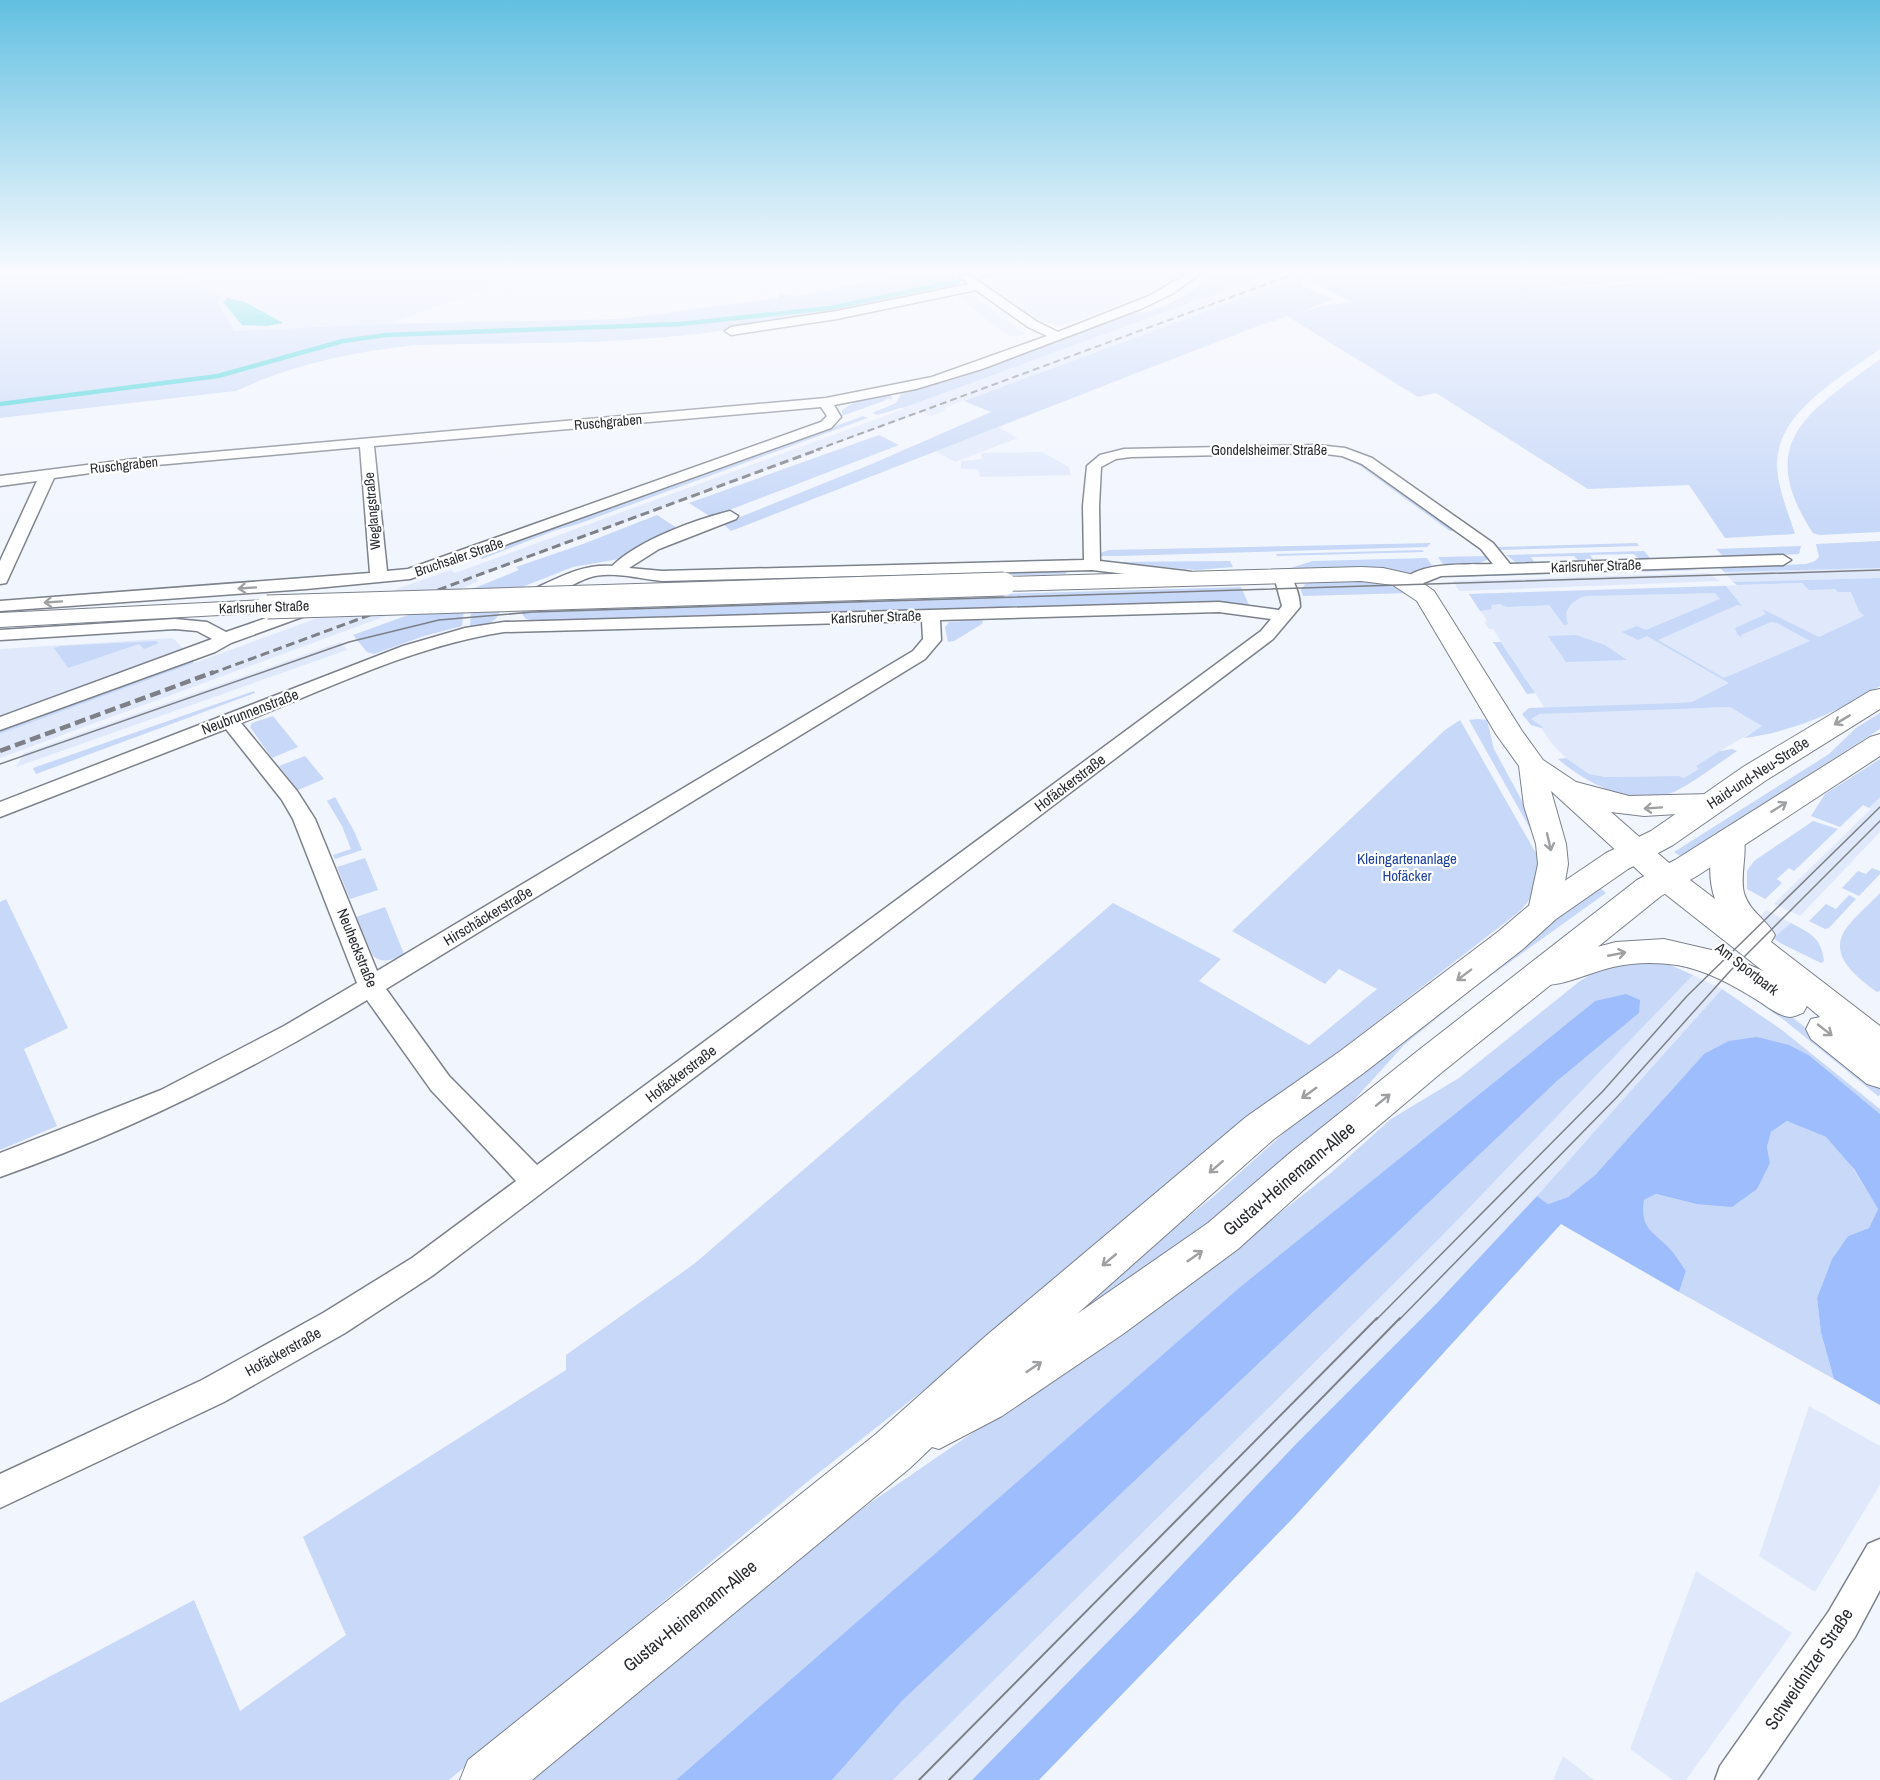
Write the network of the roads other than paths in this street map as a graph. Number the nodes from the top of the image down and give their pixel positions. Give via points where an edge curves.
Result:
1 (999, 357) edge
2 (826, 402) junction
3 (367, 444) junction
4 (48, 474) junction
5 (0, 481) edge
6 (730, 516) dead end
7 (1783, 560) dead end
8 (1092, 565) junction
9 (1506, 569) junction
10 (618, 570) junction
11 (1282, 576) junction
12 (379, 577) junction
13 (0, 579) edge
14 (1208, 579) junction
15 (1410, 582) junction
16 (0, 606) edge
17 (931, 615) junction
18 (1284, 616) junction
19 (0, 620) edge
20 (504, 627) junction
21 (0, 635) edge
22 (225, 639) junction
23 (1880, 697) edge
24 (230, 721) junction
25 (0, 724) edge
26 (1880, 743) edge
27 (1543, 778) junction
28 (1711, 803) junction
29 (0, 810) edge
30 (1730, 839) junction
31 (1628, 856) junction
32 (1657, 883) junction
33 (1544, 911) junction
34 (1541, 974) junction
35 (371, 987) junction
36 (1791, 990) junction
37 (1880, 1045) edge
38 (1880, 1074) edge
39 (0, 1165) edge
40 (536, 1183) junction
41 (893, 1451) junction
42 (0, 1491) edge
43 (1880, 1556) edge
44 (488, 1780) edge
45 (1734, 1780) edge

1 - 2 street, Ruschgraben via 935,380
2 - 3 street, Ruschgraben
2 - 12 street, Bruchsaler Straße via 834,417 826,425 427,570
3 - 4 street, Ruschgraben
3 - 12 street, Weglangstraße
4 - 5 street, Ruschgraben
4 - 13 street
6 - 10 street via 644,550
7 - 9 street, Karlsruher Straße
8 - 9 street, Gondelsheimer Straße via 1090,506 1094,466 1105,457 1144,452 1317,449 1366,460 1487,546
8 - 10 street, Karlsruher Straße via 662,576
8 - 14 street, Karlsruher Straße
9 - 15 street, Karlsruher Straße via 1433,572
10 - 20 street, Karlsruher Straße via 582,574 532,597 515,608
11 - 14 street, Karlsruher Straße
11 - 15 street, Karlsruher Straße via 1369,574
11 - 18 street via 1292,605
12 -> 16 street, Karlsruher Straße
12 - 22 street, Bruchsaler Straße via 339,598
14 - 19 street, Karlsruher Straße, bridge via 322,604
15 - 27 street via 1433,606 1510,734
17 - 18 street, Karlsruher Straße via 1219,607
17 - 20 street, Karlsruher Straße
17 - 35 street, Hirschäckerstraße via 932,640 919,655
18 - 40 street, Hofäckerstraße via 1267,635
20 - 24 street, Neubrunnenstraße via 434,641
21 - 22 street, Karlsruher Straße via 175,624 201,626
22 - 25 street, Bruchsaler Straße
23 -> 28 main road, Haid-und-Neu-Straße
24 - 29 street, Neubrunnenstraße
24 - 35 street, Neuheckstraße via 304,819
30 -> 26 main road
28 -> 27 street via 1629,807
27 - 31 street via 1561,811
27 -> 33 street via 1539,806 1553,864
28 - 31 main road, Haid-und-Neu-Straße via 1662,838
30 - 32 main road
30 - 36 street via 1725,866 1727,893 1741,917 1763,938
31 - 32 street, Am Sportpark
31 - 33 main road, Gustav-Heinemann-Allee
32 - 34 main road, Gustav-Heinemann-Allee
32 - 36 street, Am Sportpark
33 -> 41 main road, Gustav-Heinemann-Allee via 1352,1062 1260,1128
34 -> 36 street via 1616,954 1672,951
41 -> 34 main road, Gustav-Heinemann-Allee via 986,1400 1223,1236 1323,1149
35 - 39 street, Hirschäckerstraße via 170,1097
35 - 40 street, Neuheckstraße via 440,1083
36 - 37 street, Am Sportpark
36 -> 38 street, Am Sportpark
40 - 42 street, Hofäckerstraße via 422,1267 326,1328 213,1391
41 - 44 main road, Gustav-Heinemann-Allee
43 - 45 street, Schweidnitzer Straße via 1842,1624

